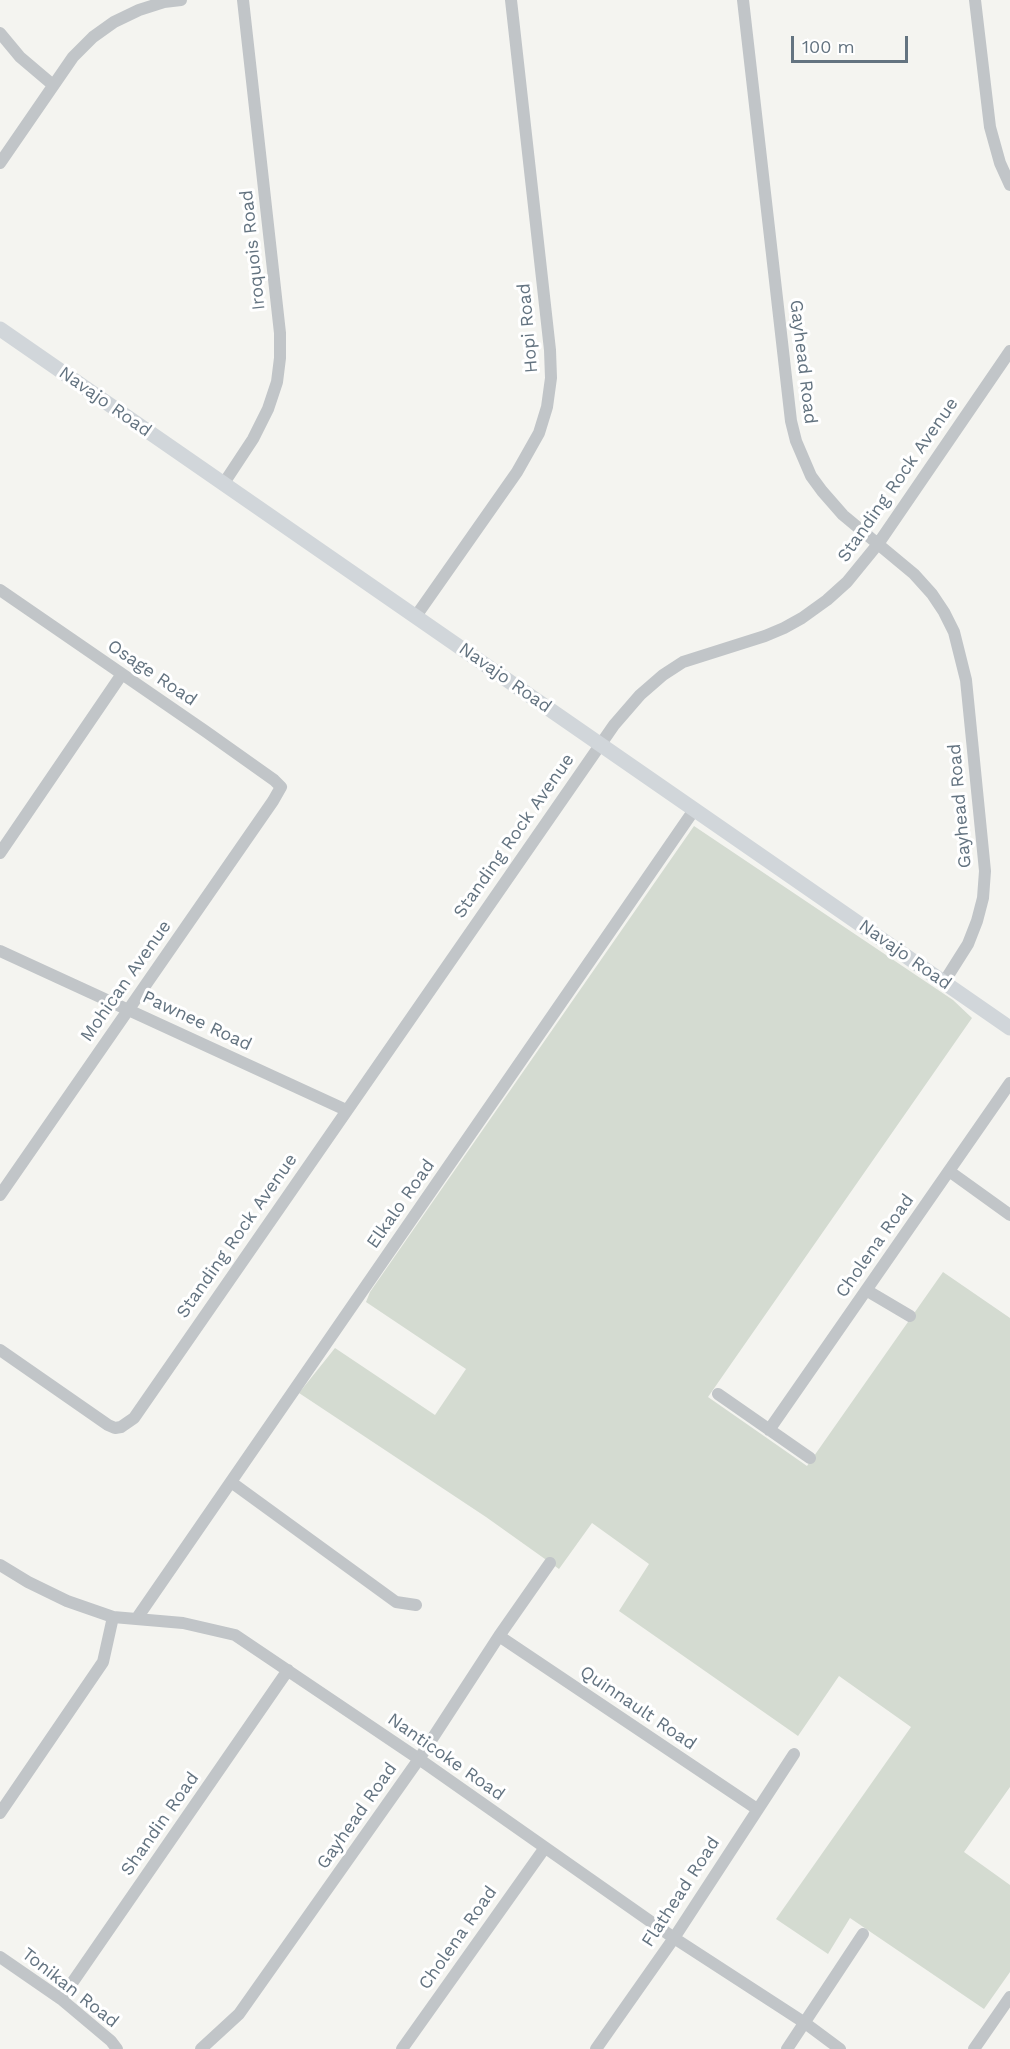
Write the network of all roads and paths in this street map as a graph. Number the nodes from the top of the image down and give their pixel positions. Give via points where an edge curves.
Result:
1 (182, 0) edge
2 (243, 0) edge
3 (512, 0) edge
4 (743, 0) edge
5 (975, 0) edge
6 (0, 33) edge
7 (52, 85) junction
8 (0, 163) edge
9 (1010, 185) edge
10 (0, 329) edge
11 (1010, 351) edge
12 (224, 483) junction
13 (878, 544) junction
14 (0, 590) edge
15 (416, 616) junction
16 (122, 674) junction
17 (600, 744) junction
18 (281, 787) joint
19 (694, 810) junction
20 (0, 853) edge
21 (0, 951) edge
22 (944, 982) junction
23 (128, 1009) junction
24 (1010, 1028) edge
25 (1010, 1083) edge
26 (346, 1110) junction
27 (949, 1171) junction
28 (0, 1195) edge
29 (1010, 1215) edge
30 (866, 1290) junction
31 (910, 1316) dead end
32 (0, 1350) edge
33 (718, 1394) dead end
34 (769, 1430) junction
35 (810, 1458) dead end
36 (231, 1482) junction
37 (550, 1563) dead end
38 (0, 1565) edge
39 (416, 1605) dead end
40 (113, 1617) junction
41 (137, 1618) junction
42 (499, 1636) junction
43 (288, 1670) junction
44 (794, 1754) dead end
45 (418, 1759) junction
46 (757, 1809) junction
47 (0, 1813) edge
48 (544, 1849) junction
49 (863, 1934) dead end
50 (674, 1938) junction
51 (0, 1957) edge
52 (1010, 1997) edge
53 (61, 1999) junction
54 (805, 2023) junction
55 (117, 2049) edge
56 (201, 2049) edge
57 (402, 2049) edge
58 (596, 2049) edge
59 (787, 2049) edge
60 (840, 2049) edge
61 (974, 2049) edge

1 - 7 street via 156,4 114,22 79,50
2 - 12 street, Iroquois Road via 280,358 278,382 268,409
3 - 15 street, Hopi Road via 551,378 538,434 517,472
4 - 13 street, Gayhead Road via 791,421 811,477 843,515
5 - 9 street via 990,127
6 - 7 street
7 - 8 street
10 - 12 main road, Navajo Road
11 - 13 street, Standing Rock Avenue
12 - 15 main road, Navajo Road
13 - 17 street, Standing Rock Avenue via 847,582 802,618 765,636 683,662 663,675 640,695
13 - 22 street, Gayhead Road via 914,574 944,612 954,632 966,680 985,871 977,921 968,944
14 - 16 street, Osage Road
15 - 17 main road, Navajo Road
16 - 18 street, Osage Road
16 - 20 street
17 - 19 main road, Navajo Road
17 - 26 street, Standing Rock Avenue
18 - 23 street, Mohican Avenue
19 - 22 main road, Navajo Road
19 - 36 street, Elkalo Road
21 - 23 street, Pawnee Road
22 - 24 main road, Navajo Road
23 - 26 street, Pawnee Road
23 - 28 street, Mohican Avenue
25 - 27 street, Cholena Road
26 - 32 street, Standing Rock Avenue via 134,1418 121,1427 108,1425
27 - 29 street
27 - 30 street, Cholena Road
30 - 31 street
30 - 34 street, Cholena Road
33 - 34 street
34 - 35 street
36 - 39 street via 396,1602
36 - 41 street, Elkalo Road
37 - 42 street, Gayhead Road
38 - 40 street, Nanticoke Road via 68,1601
40 - 41 street, Nanticoke Road
40 - 47 street via 103,1662
41 - 43 street, Nanticoke Road via 235,1635
42 - 45 street, Gayhead Road
42 - 46 street, Quinnault Road
43 - 45 street, Nanticoke Road
43 - 53 street, Shandin Road
44 - 46 street, Flathead Road
45 - 48 street, Nanticoke Road
45 - 56 street, Gayhead Road via 239,2014
46 - 50 street, Flathead Road
48 - 50 street, Nanticoke Road
48 - 57 street, Cholena Road
49 - 54 street
50 - 54 street, Nanticoke Road
50 - 58 street, Flathead Road
51 - 53 street, Tonikan Road
52 - 61 street
53 - 55 street, Tonikan Road
54 - 59 street
54 - 60 street, Nanticoke Road

